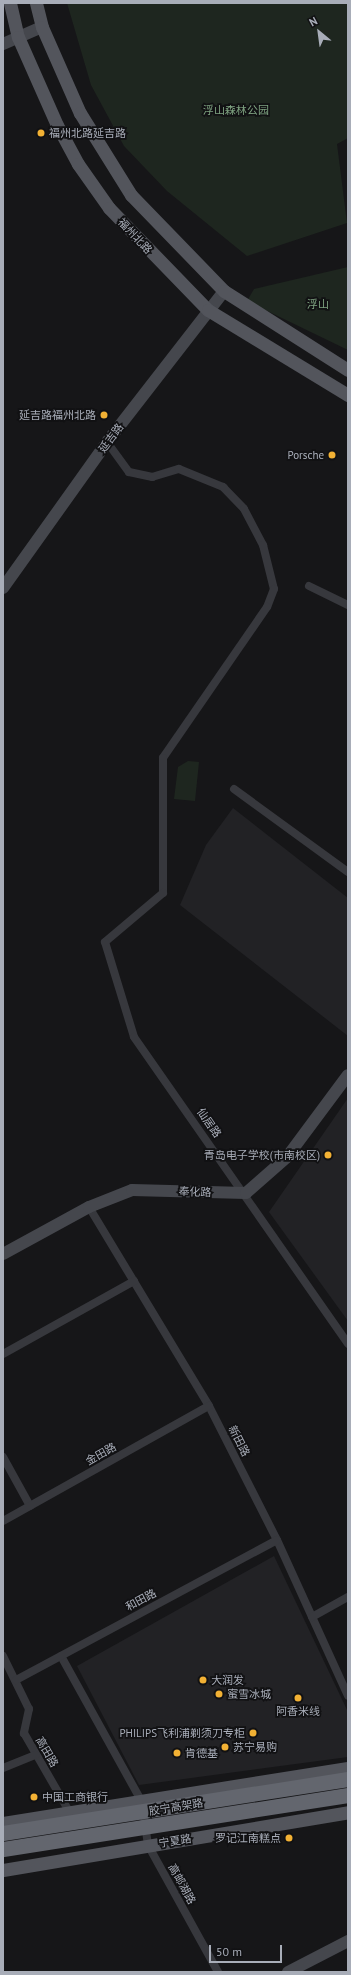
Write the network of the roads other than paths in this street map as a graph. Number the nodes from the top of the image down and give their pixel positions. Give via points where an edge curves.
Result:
1 (10, 3) edge
2 (36, 3) edge
3 (42, 28) junction
4 (18, 37) junction
5 (3, 44) edge
6 (224, 291) junction
7 (208, 310) junction
8 (348, 370) edge
9 (348, 395) edge
10 (107, 442) junction
11 (309, 586) dead end
12 (3, 588) edge
13 (348, 605) edge
14 (234, 789) dead end
15 (348, 872) edge
16 (348, 1075) edge
17 (246, 1193) junction
18 (89, 1207) junction
19 (3, 1254) edge
20 (134, 1281) junction
21 (347, 1342) edge
22 (3, 1354) edge
23 (209, 1406) junction
24 (3, 1457) edge
25 (30, 1506) junction
26 (3, 1521) edge
27 (277, 1540) junction
28 (348, 1597) edge
29 (312, 1616) junction
30 (3, 1656) edge
31 (61, 1656) junction
32 (16, 1680) junction
33 (348, 1696) edge
34 (36, 1755) junction
35 (3, 1768) edge
36 (348, 1768) edge
37 (348, 1779) edge
38 (348, 1795) edge
39 (142, 1802) junction
40 (70, 1812) junction
41 (348, 1812) edge
42 (3, 1823) edge
43 (3, 1833) edge
44 (148, 1845) junction
45 (3, 1849) edge
46 (3, 1870) edge
47 (348, 1941) edge
48 (295, 1970) edge
49 (218, 1972) edge

1 - 4 main road, 福州北路
2 - 3 main road
3 - 4 street
3 - 6 main road via 102,152 131,195
4 - 5 street
4 - 7 main road, 福州北路 via 78,164 109,208
6 - 7 street, 延吉路
6 - 8 main road
7 - 9 main road, 福州北路
7 - 10 street, 延吉路
10 - 12 street, 延吉路
10 - 17 street, 仙居路 via 129,472 152,477 179,469 223,487 244,509 262,545 274,589 267,607 163,758 163,893 105,942 134,1037
11 - 13 street
14 - 15 street
16 - 17 street via 287,1157
17 - 18 street, 奉化路 via 132,1190
17 - 21 street, 仙居路
18 - 19 street, 奉化路
18 - 20 street, 新田路
20 - 22 street
20 - 23 street, 新田路
23 - 25 street, 金田路
23 - 27 street, 新田路
24 - 25 street
25 - 26 street, 金田路
27 - 29 street, 新田路
27 - 31 street, 和田路
28 - 29 street
29 - 33 street, 新田路
30 - 32 street, 高田路
31 - 32 street, 和田路
31 - 39 street
32 - 34 street, 高田路 via 29,1709 24,1733
34 - 35 street
34 - 40 street, 高田路
36 - 39 main road
37 - 43 highway, 胶宁高架路, bridge
38 - 45 highway, 胶宁高架路, bridge
39 - 40 main road
39 - 44 street, 高邮湖路
40 - 42 main road
41 - 44 main road, 宁夏路
44 - 46 main road, 宁夏路
44 - 49 street, 高邮湖路
47 - 48 street

